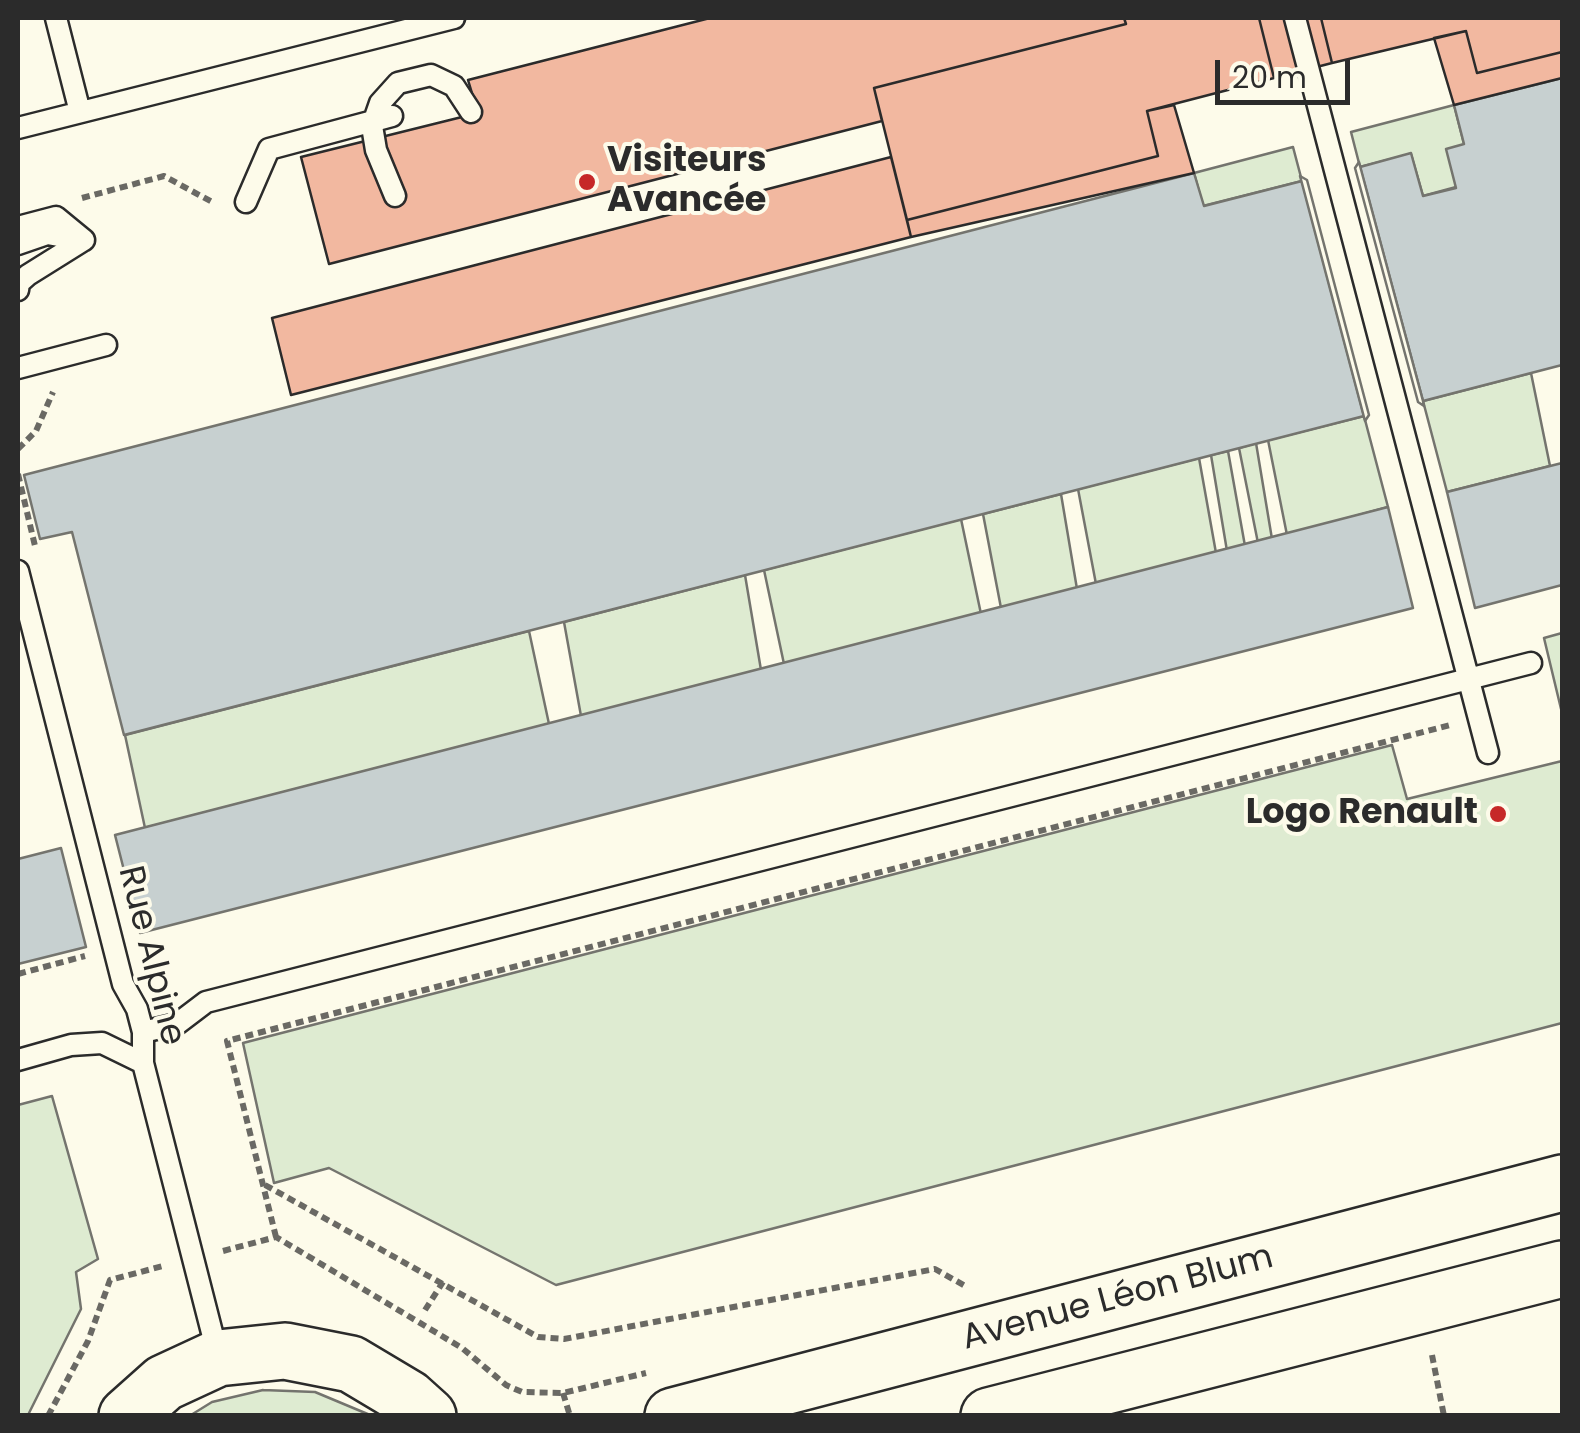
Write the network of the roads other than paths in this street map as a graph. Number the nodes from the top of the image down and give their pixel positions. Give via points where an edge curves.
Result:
1 (56, 18) edge
2 (454, 18) edge
3 (1295, 18) edge
4 (80, 112) junction
5 (470, 112) dead end
6 (392, 116) dead end
7 (18, 128) edge
8 (395, 196) dead end
9 (246, 202) dead end
10 (18, 227) edge
11 (84, 240) junction
12 (18, 244) edge
13 (18, 285) edge
14 (106, 345) dead end
15 (18, 368) edge
16 (18, 571) edge
17 (1531, 663) dead end
18 (1468, 678) junction
19 (1488, 753) dead end
20 (143, 1032) junction
21 (18, 1060) edge
22 (144, 1063) junction
23 (1562, 1183) edge
24 (1562, 1269) edge
25 (218, 1358) junction
26 (127, 1416) edge
27 (428, 1416) edge
28 (673, 1416) edge
29 (990, 1416) edge

1 - 4 lane
2 - 4 lane
3 - 18 lane
4 - 7 lane
5 - 8 lane via 454,86 431,74 398,83 372,126
6 - 9 lane via 268,149
10 - 11 lane via 56,217
11 - 12 lane via 47,234
11 - 13 lane
14 - 15 lane
16 - 20 lane, Rue Alpine via 123,984
17 - 18 lane
18 - 19 lane
18 - 20 lane via 206,1002 177,1024
20 - 22 lane, Rue Alpine
21 - 22 lane via 102,1043
22 - 25 lane, Rue Alpine
23 - 28 main road, Avenue Léon Blum
24 - 29 main road
25 - 26 main road via 164,1383
25 - 27 main road via 285,1351 351,1364

